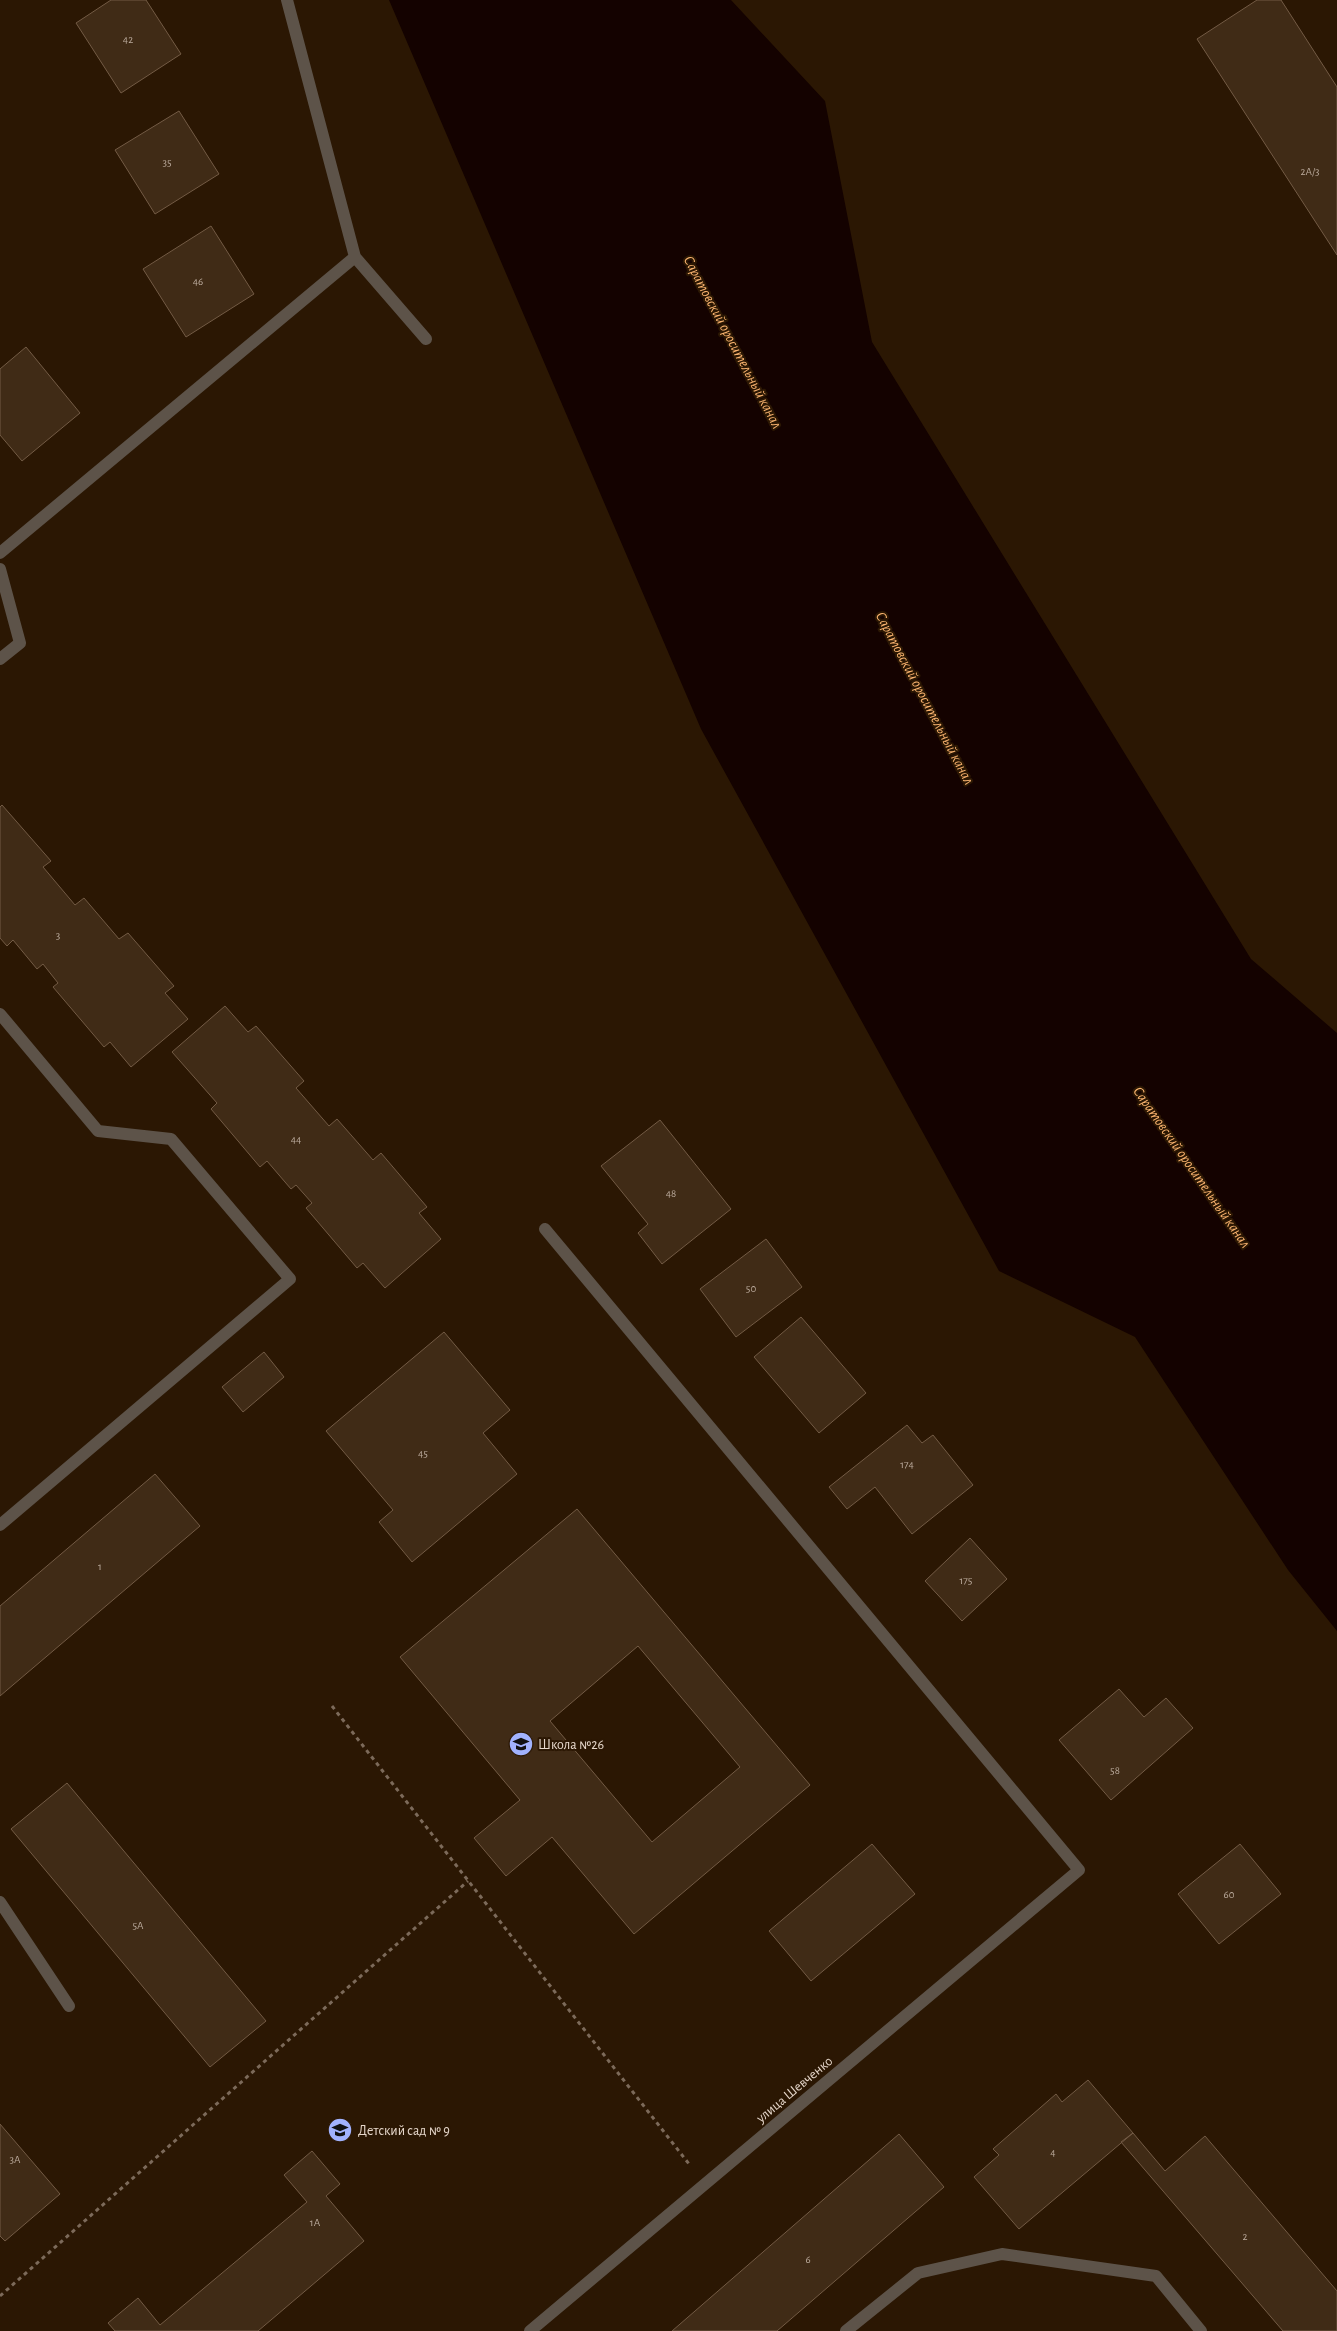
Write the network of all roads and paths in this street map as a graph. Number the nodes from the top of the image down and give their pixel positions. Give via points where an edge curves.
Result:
1 (288, 0) edge
2 (355, 257) junction
3 (426, 339) dead end
4 (0, 553) edge
5 (0, 569) edge
6 (0, 659) edge
7 (0, 1014) edge
8 (544, 1228) dead end
9 (0, 1524) edge
10 (332, 1706) dead end
11 (468, 1881) junction
12 (0, 1902) edge
13 (69, 2006) dead end
14 (705, 2184) junction
15 (0, 2296) edge
16 (530, 2331) edge
17 (846, 2331) edge
18 (1201, 2331) edge

1 - 2 street
2 - 3 street
2 - 4 street
5 - 6 street via 20,643
7 - 9 street via 98,1131 171,1139 290,1278
8 - 14 street, улица Шевченко via 1078,1870
10 - 11 path
11 - 14 path
11 - 15 path
12 - 13 street
14 - 16 street, улица Шевченко
17 - 18 street via 918,2273 1002,2254 1156,2276

